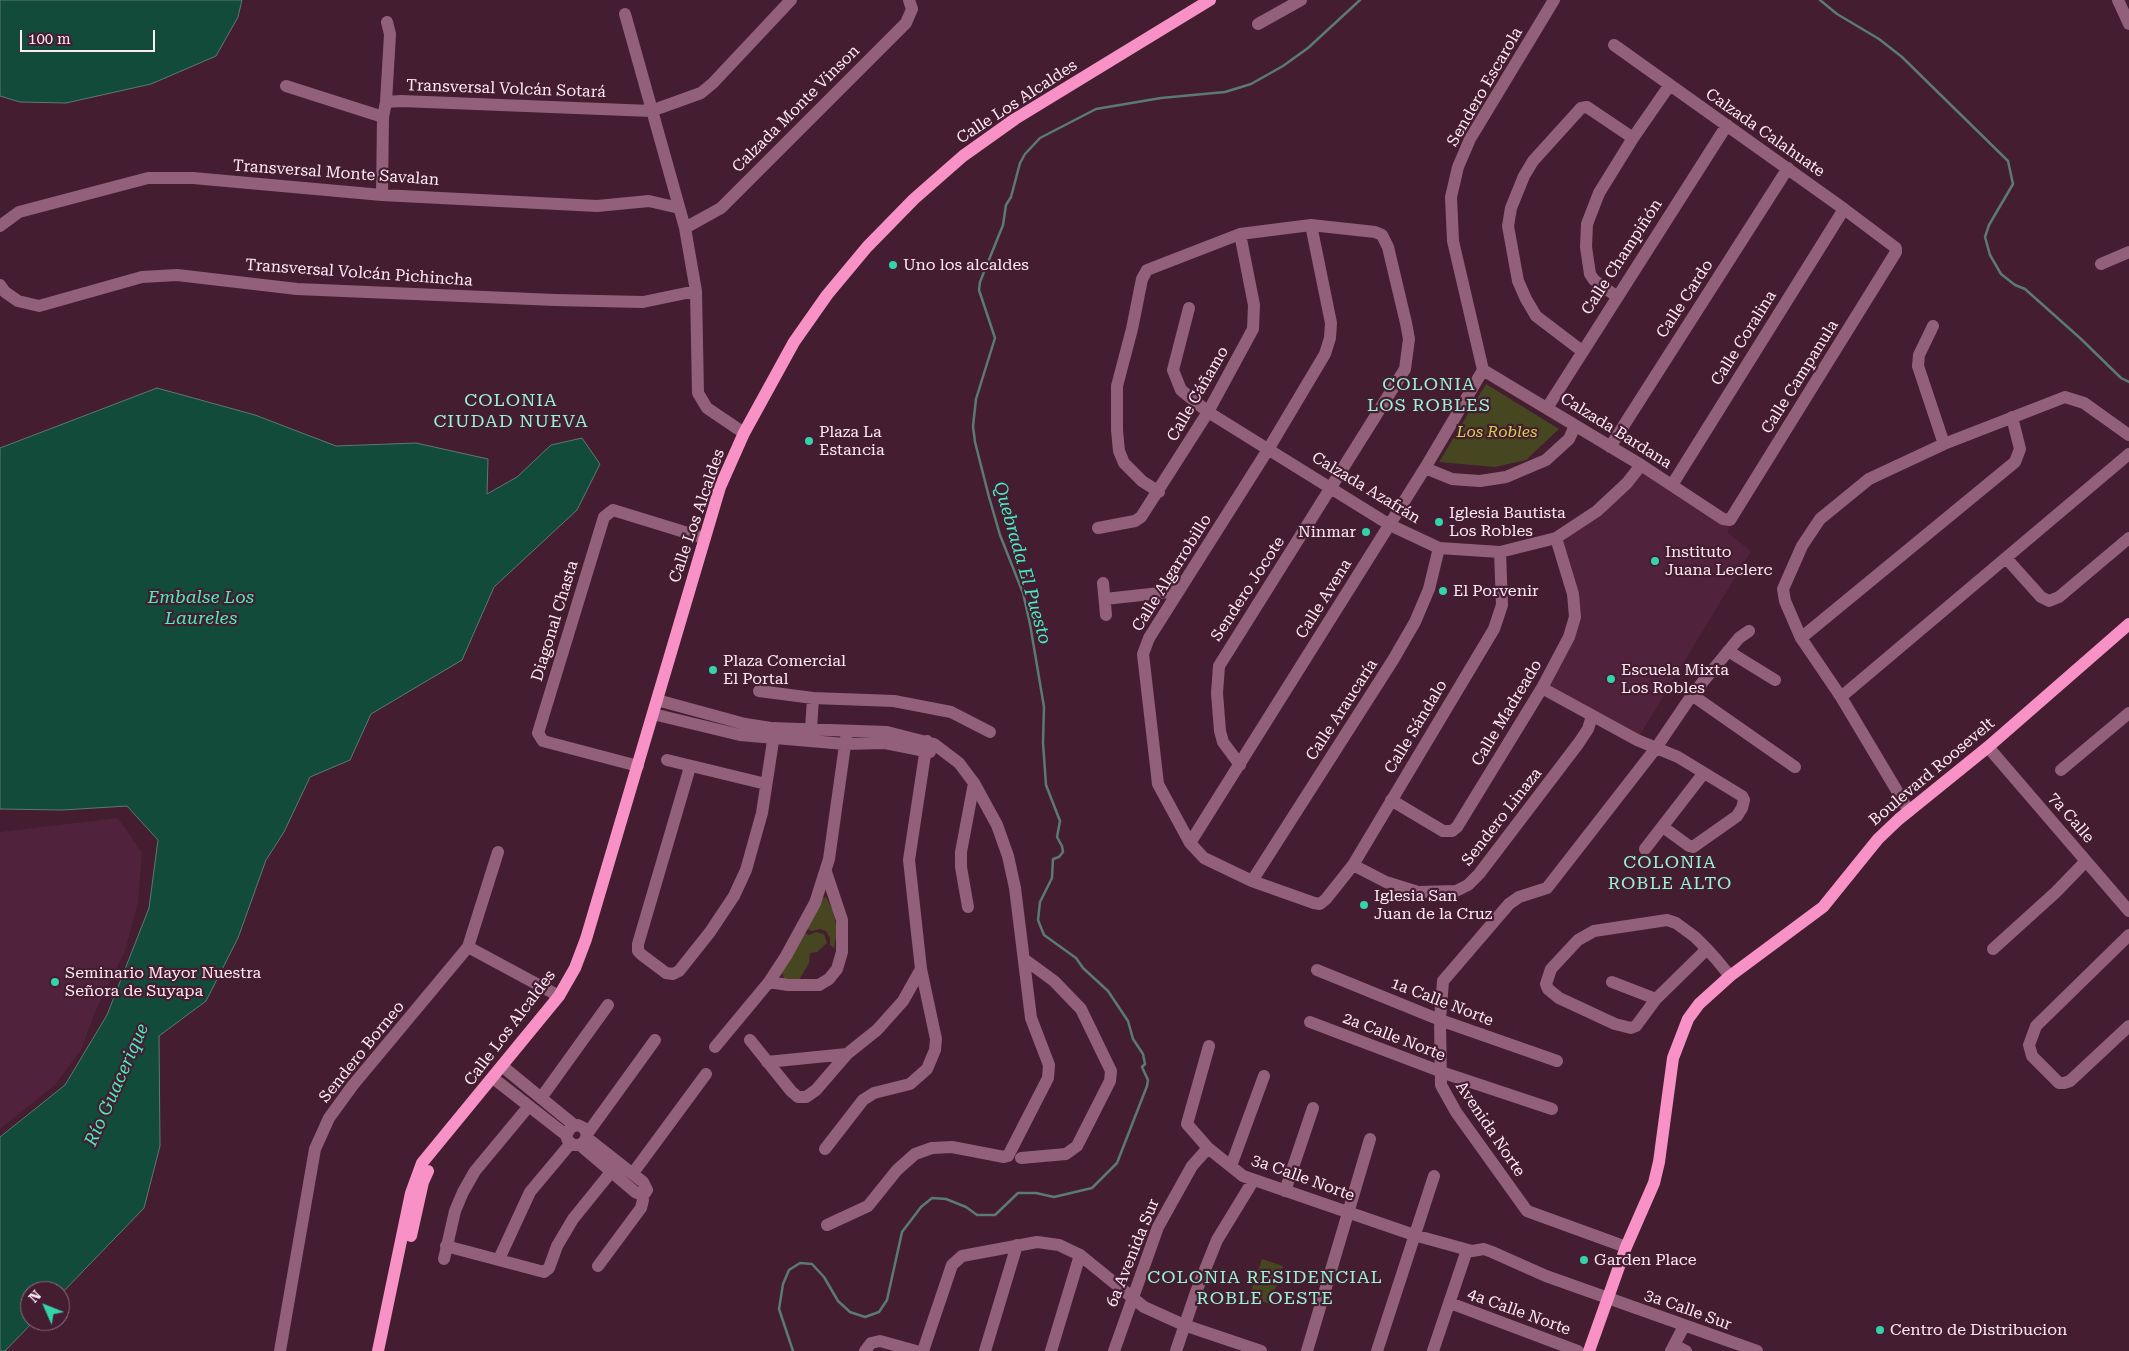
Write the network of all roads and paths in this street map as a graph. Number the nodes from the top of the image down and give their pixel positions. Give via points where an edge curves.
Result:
1 (791, 0) edge
2 (909, 0) edge
3 (1210, 0) edge
4 (1301, 0) edge
5 (1554, 0) edge
6 (2118, 0) edge
7 (624, 14) dead end
8 (387, 22) dead end
9 (1258, 24) dead end
10 (2129, 24) edge
11 (1614, 45) dead end
12 (286, 86) dead end
13 (1670, 86) junction
14 (386, 102) junction
15 (652, 111) junction
16 (383, 117) junction
17 (1726, 125) junction
18 (1632, 138) junction
19 (1788, 168) junction
20 (382, 195) junction
21 (679, 208) junction
22 (1844, 209) junction
23 (1311, 225) junction
24 (0, 226) edge
25 (685, 228) junction
26 (1240, 234) junction
27 (1897, 250) joint
28 (2129, 252) edge
29 (2101, 264) dead end
30 (0, 285) edge
31 (696, 291) junction
32 (1616, 296) junction
33 (1189, 308) dead end
34 (1933, 326) dead end
35 (1582, 351) junction
36 (1483, 370) junction
37 (1547, 408) junction
38 (1208, 412) junction
39 (2012, 417) junction
40 (1575, 426) junction
41 (744, 432) junction
42 (2129, 435) edge
43 (1944, 444) junction
44 (1610, 447) junction
45 (1269, 448) junction
46 (2129, 454) edge
47 (1641, 465) junction
48 (1425, 468) junction
49 (1672, 485) junction
50 (1333, 487) junction
51 (1159, 492) junction
52 (1730, 520) joint
53 (1390, 525) junction
54 (1098, 528) dead end
55 (704, 538) junction
56 (1556, 538) junction
57 (2129, 538) edge
58 (1439, 548) junction
59 (1500, 552) junction
60 (2006, 558) junction
61 (1103, 583) dead end
62 (1178, 591) junction
63 (1105, 599) junction
64 (1106, 615) dead end
65 (2129, 624) edge
66 (1749, 631) dead end
67 (1801, 638) junction
68 (1728, 651) junction
69 (1775, 680) dead end
70 (1542, 688) junction
71 (759, 691) dead end
72 (1692, 696) junction
73 (1841, 697) junction
74 (813, 698) junction
75 (657, 700) junction
76 (2129, 713) edge
77 (653, 714) junction
78 (1592, 716) junction
79 (811, 729) junction
80 (990, 732) dead end
81 (774, 734) junction
82 (846, 738) junction
83 (1658, 746) junction
84 (1988, 747) junction
85 (932, 748) junction
86 (666, 760) dead end
87 (1240, 765) junction
88 (638, 766) junction
89 (690, 767) junction
90 (1794, 767) dead end
91 (2061, 770) dead end
92 (1704, 774) junction
93 (974, 783) junction
94 (766, 784) junction
95 (1391, 800) junction
96 (1909, 811) junction
97 (1663, 828) junction
98 (1190, 843) junction
99 (1645, 849) dead end
100 (498, 852) dead end
101 (2086, 861) junction
102 (1353, 865) junction
103 (826, 872) junction
104 (1252, 881) junction
105 (1320, 904) joint
106 (968, 907) dead end
107 (2129, 911) edge
108 (2129, 935) edge
109 (468, 947) junction
110 (1993, 949) dead end
111 (1707, 950) junction
112 (1024, 959) junction
113 (921, 969) junction
114 (1317, 970) dead end
115 (1730, 976) junction
116 (769, 982) junction
117 (1612, 982) dead end
118 (559, 996) junction
119 (1656, 999) junction
120 (608, 1006) dead end
121 (1440, 1020) junction
122 (1310, 1022) dead end
123 (2129, 1026) edge
124 (655, 1040) dead end
125 (750, 1040) dead end
126 (1209, 1046) dead end
127 (714, 1047) dead end
128 (848, 1054) junction
129 (1557, 1061) dead end
130 (767, 1062) junction
131 (502, 1066) junction
132 (1441, 1072) junction
133 (706, 1074) dead end
134 (1264, 1076) dead end
135 (493, 1078) junction
136 (541, 1098) junction
137 (529, 1106) junction
138 (1313, 1108) dead end
139 (1552, 1109) dead end
140 (577, 1137) junction
141 (445, 1138) junction
142 (1370, 1139) dead end
143 (1208, 1148) junction
144 (825, 1149) dead end
145 (1021, 1158) dead end
146 (1231, 1166) junction
147 (611, 1172) junction
148 (633, 1173) junction
149 (1434, 1176) dead end
150 (1253, 1181) junction
151 (1285, 1191) junction
152 (642, 1195) junction
153 (1348, 1212) junction
154 (827, 1225) dead end
155 (1414, 1235) junction
156 (1017, 1244) junction
157 (1626, 1247) junction
158 (1470, 1251) junction
159 (1080, 1255) junction
160 (499, 1259) junction
161 (598, 1266) dead end
162 (1131, 1298) junction
163 (1607, 1298) junction
164 (1450, 1303) junction
165 (1184, 1325) junction
166 (1684, 1326) junction
167 (1238, 1348) edge
168 (1677, 1349) edge
169 (280, 1351) edge
170 (378, 1351) edge
171 (386, 1351) edge
172 (865, 1351) edge
173 (916, 1351) edge
174 (923, 1351) edge
175 (985, 1351) edge
176 (1051, 1351) edge
177 (1114, 1351) edge
178 (1176, 1351) edge
179 (1261, 1351) edge
180 (1307, 1351) edge
181 (1377, 1351) edge
182 (1432, 1351) edge
183 (1578, 1351) edge
184 (1589, 1351) edge
185 (1758, 1351) edge

1 - 15 street via 713,83 700,93
2 - 25 street, Calzada Monte Vinson via 912,9 906,23 721,208
3 - 41 main road, Calle Los Alcaldes via 1015,119 963,156 914,199 867,247 827,295 794,342
4 - 9 street
5 - 36 street, Sendero Escarola via 1470,139 1458,167 1451,197 1453,241
6 - 10 street
7 - 15 street
8 - 14 street via 390,34
11 - 13 street, Calzada Calahuate
12 - 16 street
13 - 17 street, Calzada Calahuate
13 - 18 street
14 - 15 street, Transversal Volcán Sotará
14 - 16 street, Transversal Volcán Sotará
15 - 21 street
16 - 20 street, Transversal Volcán Sotará
17 - 19 street, Calzada Calahuate
17 - 32 street, Calle Champiñón
18 - 32 street via 1599,193 1587,224 1590,274
18 - 35 street via 1587,107 1581,108 1533,161 1511,208 1508,226 1518,281 1526,299 1536,316
19 - 22 street, Calzada Calahuate
19 - 44 street, Calle Cardo
20 - 21 street, Transversal Monte Savalan via 598,206 649,201
20 - 24 street, Transversal Monte Savalan via 193,178 148,178 19,212
21 - 25 street
22 - 27 street, Calzada Calahuate
22 - 49 street, Calle Coralina
23 - 26 street
23 - 45 street, Calle Algarrobillo via 1331,322 1330,338 1325,354
23 - 50 street, Sendero Jocote via 1375,232 1386,240 1409,340 1406,369
25 - 31 street
26 - 38 street, Calle Cáñamo via 1254,305 1253,329
26 - 51 street via 1158,264 1147,270 1142,279 1117,386 1117,430 1124,463
27 - 52 street, Calle Campanula
28 - 29 street
30 - 31 street, Transversal Volcán Pichincha via 18,301 39,306 142,277 177,275 297,289 555,300 643,302
31 - 41 street via 698,393 707,408
32 - 35 street, Calle Champiñón
33 - 38 street, Calzada Azafrán via 1180,337 1174,377 1181,390
34 - 43 street via 1919,355 1918,366
35 - 37 street, Calle Champiñón
36 - 37 street, Calzada Bardana
36 - 48 street, Calle Avena
37 - 40 street, Calzada Bardana
38 - 45 street, Calzada Azafrán
38 - 51 street, Calle Cáñamo
39 - 42 street via 2065,397 2084,403
39 - 43 street
39 - 67 street via 2020,449 2016,462
40 - 44 street, Calzada Bardana
40 - 48 street via 1569,438 1546,460 1506,477 1480,481 1452,479
41 - 55 main road, Calle Los Alcaldes via 720,488
43 - 67 street via 1869,478 1820,518 1802,546 1783,590
44 - 47 street, Calzada Bardana
45 - 50 street, Calzada Azafrán
45 - 62 street, Calle Algarrobillo
46 - 60 street
47 - 49 street, Calzada Bardana
47 - 56 street, Calzada Azafrán via 1597,511
48 - 53 street, Calle Avena
49 - 52 street, Calzada Bardana via 1722,519
50 - 53 street, Calzada Azafrán
50 - 87 street, Sendero Jocote via 1219,666 1220,731 1223,742
51 - 54 street, Calle Cáñamo via 1135,521
53 - 58 street, Calzada Azafrán
53 - 87 street, Calle Avena
55 - 75 main road, Calle Los Alcaldes
55 - 88 street, Diagonal Chasta via 613,510 604,517 538,733 543,742
56 - 59 street, Calzada Azafrán
56 - 70 street, Calle Madreado via 1573,594 1575,617 1569,638
57 - 60 street via 2059,597 2049,601 2041,597
58 - 59 street, Calzada Azafrán
58 - 104 street, Calle Araucaría via 1429,589 1411,630
59 - 95 street, Calle Sándalo via 1502,604 1494,629
60 - 73 street
61 - 63 street
62 - 63 street
62 - 98 street, Calle Algarrobillo via 1145,646 1144,672 1158,784
63 - 64 street
65 - 84 main road, Boulevard Roosevelt
66 - 68 street, Avenida Norte
67 - 73 street
68 - 69 street
68 - 72 street, Avenida Norte
70 - 78 street
70 - 95 street, Calle Madreado via 1452,831 1443,831
71 - 74 street
72 - 83 street, Avenida Norte
72 - 90 street
73 - 96 street
74 - 79 street
74 - 80 street via 894,701 951,712
75 - 77 main road, Calle Los Alcaldes
75 - 81 street
76 - 91 street
77 - 81 street via 740,735
77 - 88 main road, Calle Los Alcaldes
78 - 83 street
78 - 102 street, Sendero Linaza via 1578,744 1468,885 1456,891 1418,892 1386,882
79 - 81 street
79 - 82 street
81 - 82 street
81 - 94 street
82 - 85 street
82 - 103 street
83 - 92 street
83 - 121 street, Avenida Norte via 1547,888 1513,900 1447,974 1442,989
84 - 96 main road, Boulevard Roosevelt
84 - 101 street, 7a Calle
85 - 93 street via 959,763
85 - 113 street via 922,784 909,860
86 - 89 street
87 - 98 street, Calle Avena
88 - 118 main road, Calle Los Alcaldes via 586,939
89 - 94 street
89 - 94 street via 638,944 638,951 666,973 673,974 679,970 734,896 746,870 762,813
92 - 97 street
92 - 97 street via 1742,796 1744,800 1737,816 1693,847
93 - 106 street via 961,852
93 - 112 street via 997,824 1008,856
95 - 102 street, Calle Sándalo
96 - 115 main road, Boulevard Roosevelt via 1878,839 1823,907
97 - 99 street
98 - 104 street, Calle Algarrobillo via 1204,858
100 - 109 street
101 - 107 street, 7a Calle
101 - 110 street
102 - 105 street, Calle Sándalo
103 - 116 street via 805,922
103 - 116 street via 842,920 842,952 837,969 829,979 819,984
104 - 105 street, Calle Algarrobillo
108 - 123 street via 2036,1026 2029,1045 2032,1056 2059,1083 2064,1083
109 - 118 street
109 - 169 street, Sendero Borneo via 353,1085 330,1118 315,1149
111 - 115 street
111 - 119 street
111 - 119 street via 1676,923 1667,920 1594,931 1578,940 1551,969 1546,984 1559,998 1630,1028 1636,1026
112 - 145 street via 1054,981 1081,1009 1111,1071 1110,1081 1077,1146 1066,1154
112 - 154 street via 1031,1018 1049,1071 1011,1152 1004,1157 952,1147 932,1148 915,1154 897,1170 868,1206
113 - 128 street via 903,1001 877,1030
113 - 144 street via 936,1039 927,1069 910,1084 874,1093 863,1100
114 - 121 street, 1a Calle Norte
115 - 157 main road, Boulevard Roosevelt via 1699,1004 1680,1038 1669,1080 1654,1183
116 - 127 street
117 - 119 street
118 - 131 main road, Calle Los Alcaldes
120 - 136 street
121 - 129 street, 1a Calle Norte
121 - 132 street, Avenida Norte
122 - 132 street, 2a Calle Norte
124 - 140 street
125 - 130 street
126 - 143 street, 3a Calle Norte via 1187,1124
128 - 130 street
128 - 130 street via 806,1097 798,1097 791,1091
131 - 135 main road, Calle Los Alcaldes
131 - 136 street
132 - 139 street, 2a Calle Norte
132 - 157 street, Avenida Norte via 1445,1095 1527,1211
133 - 148 street
134 - 146 street
135 - 137 street
135 - 141 main road, Calle Los Alcaldes
136 - 140 street
137 - 140 street
137 - 160 street via 475,1171 455,1211 445,1252
138 - 151 street
140 - 147 street
140 - 148 street
140 - 160 street via 530,1192
141 - 170 main road, Calle Los Alcaldes via 433,1148 414,1180
141 - 171 main road, Calle Los Alcaldes via 423,1182
142 - 153 street
143 - 146 street, 3a Calle Norte
143 - 162 street, 6a Avenida Sur via 1192,1166 1158,1227
146 - 150 street, 3a Calle Norte
147 - 152 street
147 - 160 street via 573,1219 544,1272
148 - 152 street via 646,1187
149 - 155 street
150 - 151 street, 3a Calle Norte
150 - 165 street via 1217,1240
151 - 153 street, 3a Calle Norte
152 - 161 street via 641,1208
153 - 155 street, 3a Calle Norte
153 - 180 street
155 - 158 street, 3a Calle Norte
155 - 181 street
156 - 159 street via 1059,1245
156 - 174 street via 962,1256 952,1265
156 - 175 street
157 - 163 main road, Boulevard Roosevelt
158 - 163 street, 3a Calle Norte via 1479,1257 1521,1266
158 - 164 street
159 - 162 street
159 - 176 street
162 - 165 street
162 - 177 street, 6a Avenida Sur
163 - 166 street, 3a Calle Sur
163 - 184 main road, Boulevard Roosevelt
164 - 182 street
164 - 183 street, 4a Calle Norte
165 - 167 street
165 - 178 street
166 - 168 street
166 - 185 street, 3a Calle Sur
167 - 179 street
172 - 173 street via 871,1343 880,1341

